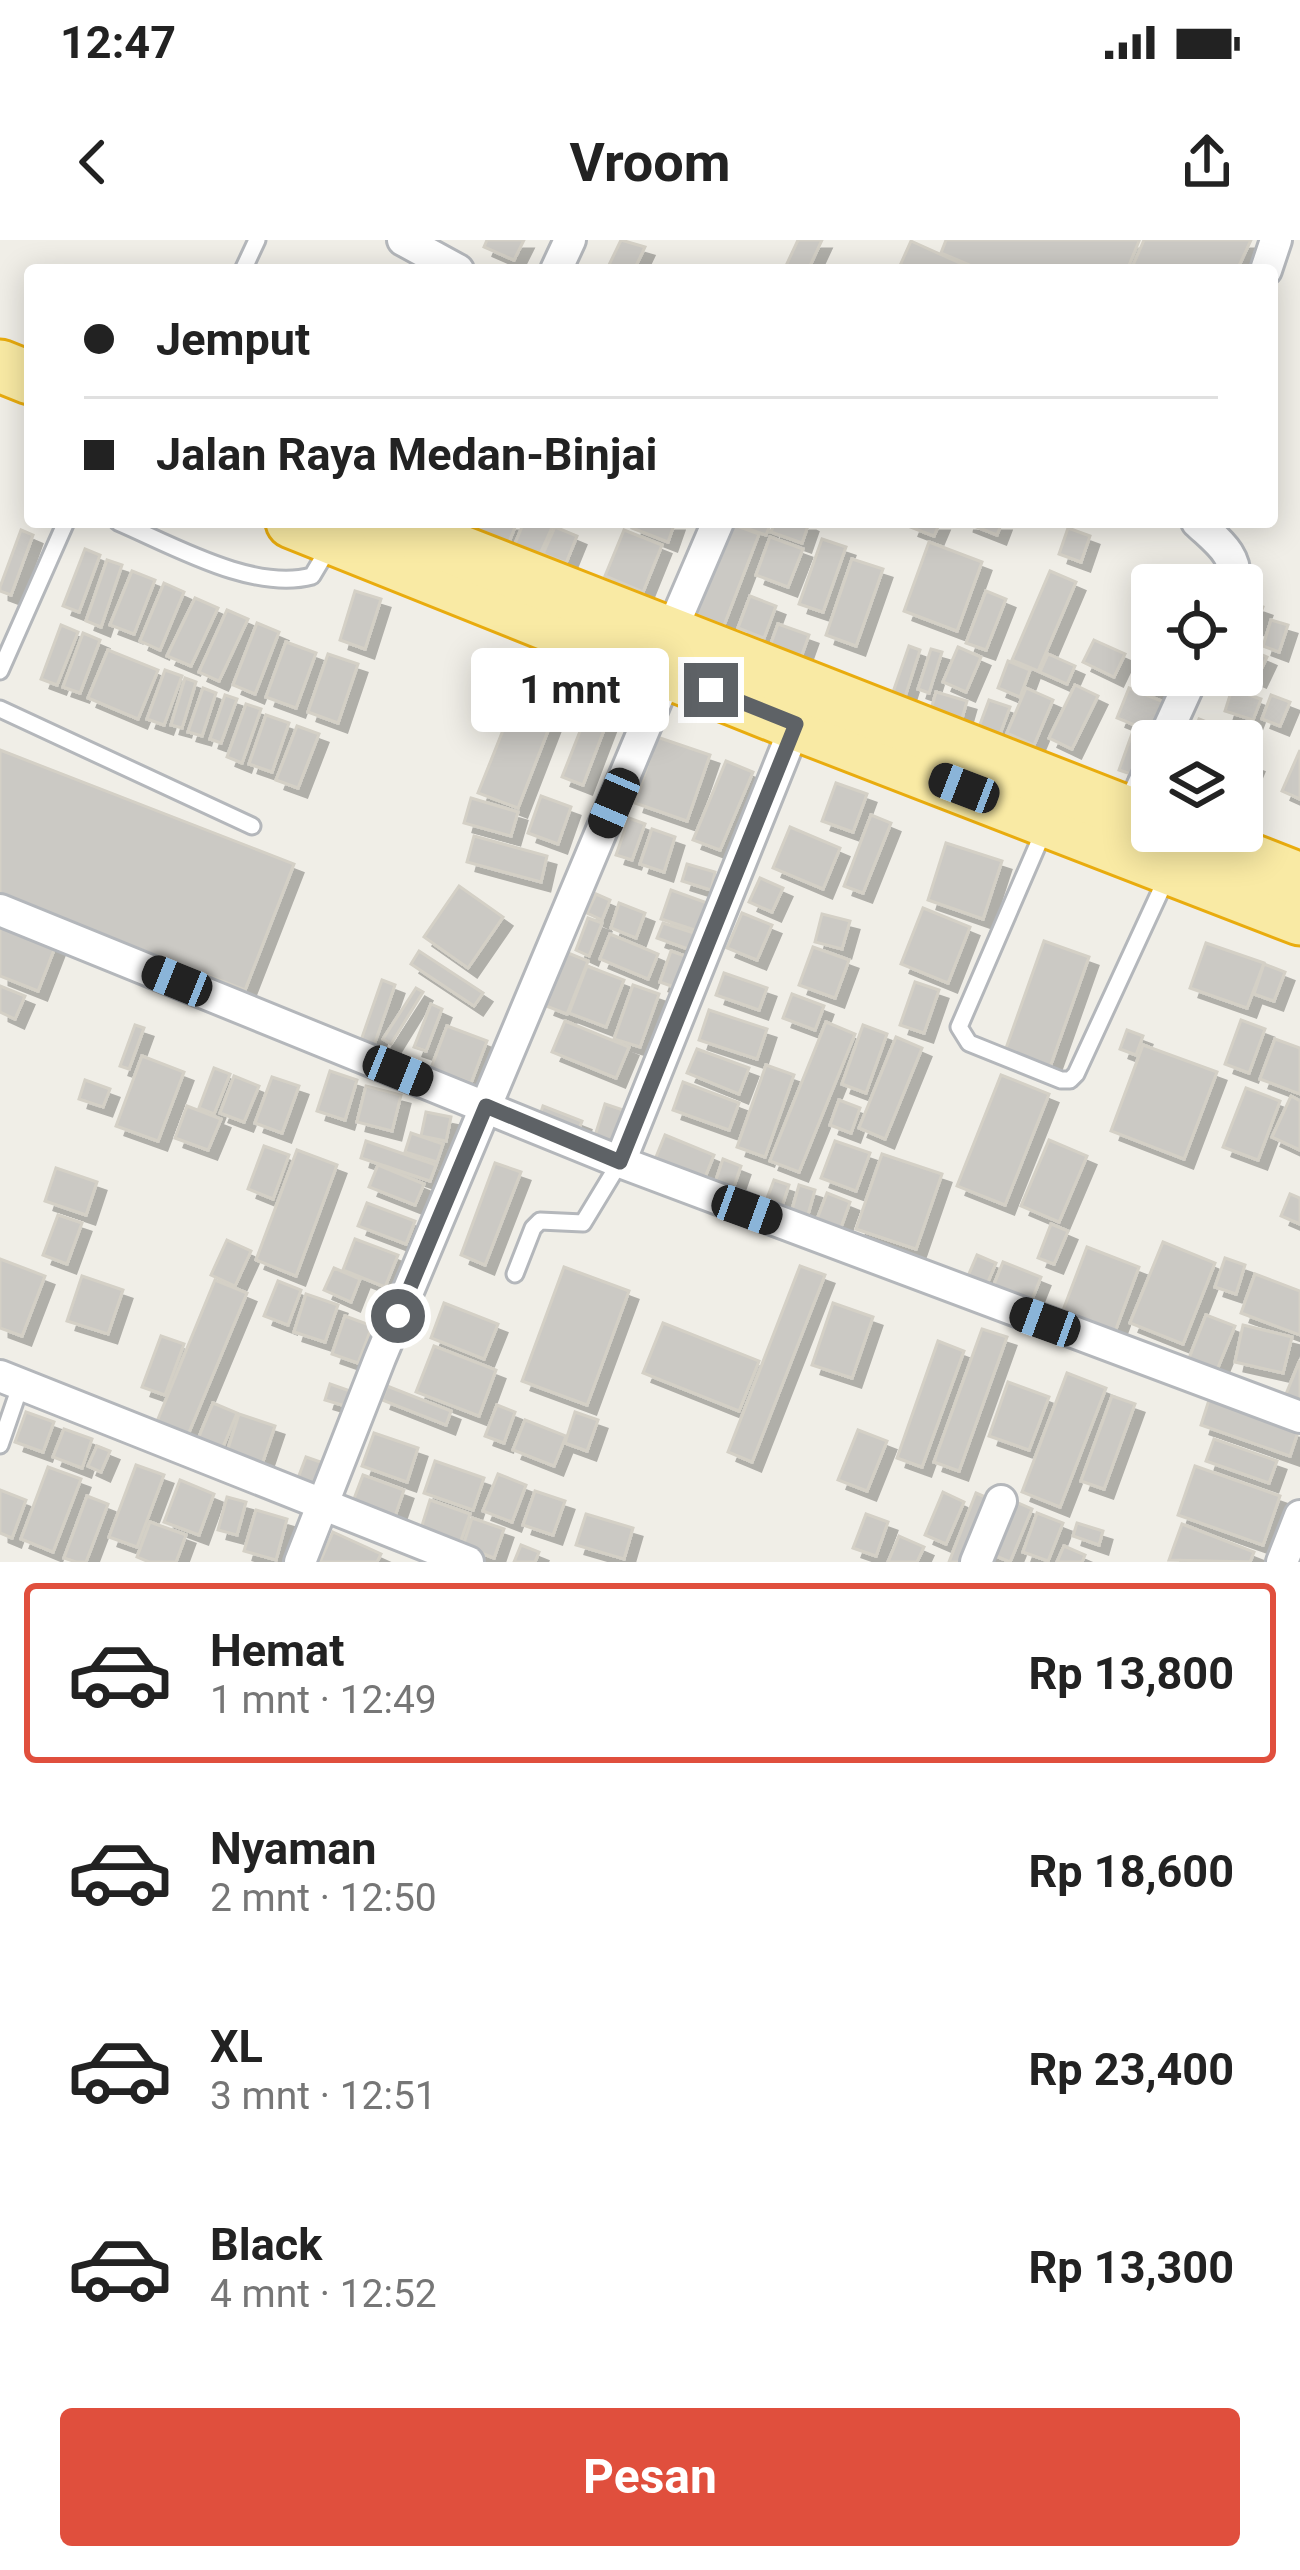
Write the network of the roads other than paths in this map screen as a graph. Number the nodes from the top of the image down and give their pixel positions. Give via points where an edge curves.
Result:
1 (403, 240) edge
2 (447, 264) edge
3 (63, 528) edge
4 (133, 528) edge
5 (397, 528) edge
6 (716, 528) edge
7 (1203, 528) edge
8 (313, 531) edge
9 (439, 548) edge
10 (1236, 564) edge
11 (673, 650) junction
12 (0, 671) edge
13 (0, 709) edge
14 (796, 724) junction
15 (1048, 820) junction
16 (1131, 824) edge
17 (252, 826) dead end
18 (1131, 831) edge
19 (1151, 852) edge
20 (1187, 852) edge
21 (1214, 852) edge
22 (1300, 879) edge
23 (0, 910) edge
24 (1300, 919) edge
25 (486, 1106) junction
26 (620, 1162) junction
27 (515, 1274) dead end
28 (10, 1380) edge
29 (1300, 1417) edge
30 (0, 1445) edge
31 (1000, 1501) dead end
32 (323, 1503) junction
33 (1300, 1516) edge
34 (300, 1562) edge
35 (468, 1562) edge
36 (976, 1562) edge
37 (1282, 1562) edge

1 - 2 street
3 - 12 lane
4 - 8 lane via 264,580 294,581 312,576
5 - 9 highway
6 - 11 street
7 - 10 street
8 - 9 highway
9 - 11 highway
11 - 14 highway
11 - 16 highway
11 - 25 street
13 - 17 lane
14 - 15 highway
14 - 26 street
15 - 18 highway
15 - 19 lane via 958,1027 968,1042 1061,1080 1076,1073
20 - 24 highway
21 - 22 highway
23 - 25 street
25 - 26 street
25 - 32 street
26 - 27 lane via 583,1223 540,1221 533,1228
26 - 29 street
28 - 30 lane
28 - 32 street
31 - 36 street
32 - 34 street
32 - 35 street
33 - 37 street

